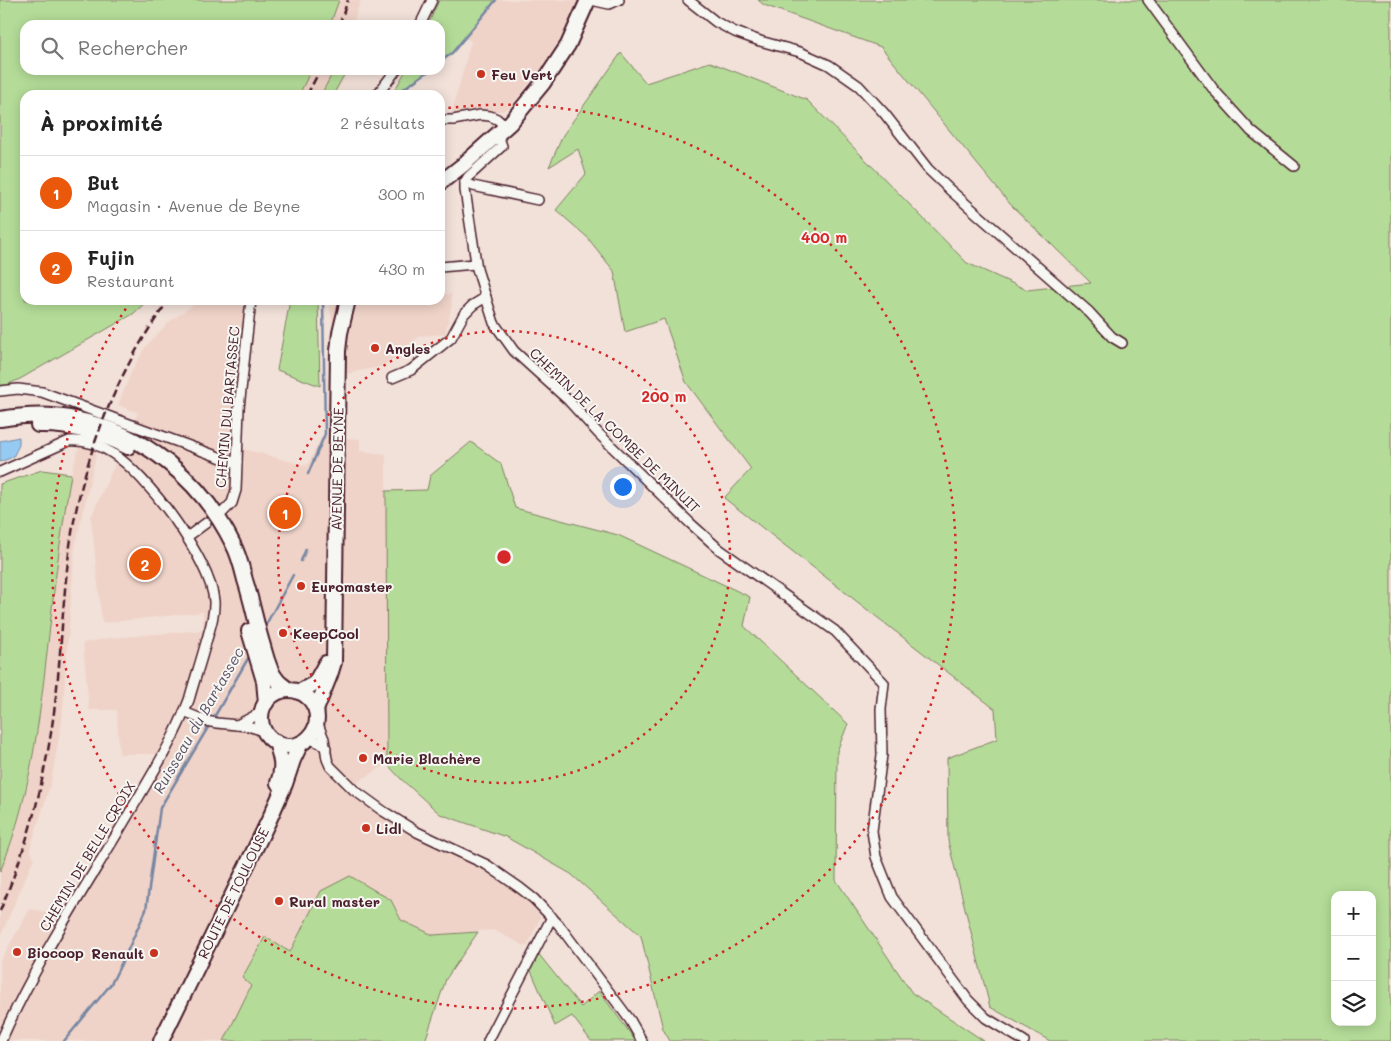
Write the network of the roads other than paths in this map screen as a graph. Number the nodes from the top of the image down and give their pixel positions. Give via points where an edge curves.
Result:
1 (432, 0) edge
2 (590, 0) edge
3 (619, 0) edge
4 (688, 0) edge
5 (1148, 0) edge
6 (422, 20) edge
7 (392, 75) edge
8 (381, 90) edge
9 (445, 120) edge
10 (502, 131) junction
11 (1294, 166) dead end
12 (445, 179) edge
13 (465, 182) junction
14 (538, 200) dead end
15 (476, 264) junction
16 (445, 267) edge
17 (486, 297) junction
18 (250, 305) edge
19 (347, 305) edge
20 (1122, 342) dead end
21 (392, 378) dead end
22 (0, 391) edge
23 (0, 419) edge
24 (0, 428) edge
25 (237, 462) junction
26 (0, 472) edge
27 (222, 513) dead end
28 (206, 524) dead end
29 (187, 537) junction
30 (252, 624) junction
31 (333, 639) junction
32 (262, 662) junction
33 (294, 691) junction
34 (264, 707) junction
35 (184, 712) junction
36 (316, 716) junction
37 (237, 725) junction
38 (265, 731) junction
39 (305, 741) junction
40 (276, 742) junction
41 (326, 748) junction
42 (552, 917) junction
43 (1, 1041) edge
44 (154, 1041) edge
45 (161, 1041) edge
46 (488, 1041) edge
47 (642, 1041) edge
48 (1024, 1041) edge

1 - 6 street
2 - 3 street via 609,4
2 - 10 main road via 564,54
4 - 20 street via 735,32 808,55 859,86 928,169 1089,312 1112,337
5 - 11 street via 1214,90 1251,131
7 - 8 street
9 - 10 street via 490,116 497,119
10 - 12 main road
10 - 13 street via 502,146
13 - 14 street
13 - 15 street, CHEMIN DE LA COMBE DE MINUIT
15 - 16 street
15 - 17 street, CHEMIN DE LA COMBE DE MINUIT
17 - 21 street via 464,314 451,338 411,370
17 - 48 street, CHEMIN DE LA COMBE DE MINUIT via 494,322 514,351 568,400 690,523 719,550 835,631 884,683 882,756 872,831 876,857 892,897 968,1000 986,1018
18 - 25 street, CHEMIN DU BARTASSEC via 239,408
19 - 31 main road, AVENUE DE BEYNE via 338,351
22 - 25 street via 42,392
23 - 30 main road via 74,418 102,426 153,451 180,472 204,498 234,546 246,582
24 - 30 main road via 42,425 74,428 122,444 148,458 174,478 197,504 226,550
25 - 27 street, CHEMIN DU BARTASSEC via 236,490 232,503
26 - 29 street, CHEMIN DE BELLE CROIX via 68,441 95,444 131,467
28 - 29 street
29 - 35 street, CHEMIN DE BELLE CROIX via 212,588 214,606
30 - 32 main road
31 - 33 main road, AVENUE DE BEYNE via 315,683
31 - 36 main road, AVENUE DE BEYNE via 334,662
32 - 33 main road via 278,681
32 - 34 main road
33 - 34 main road via 272,696
33 - 36 main road via 307,696
34 - 37 street
34 - 38 main road
35 - 37 street via 217,724
35 - 43 street, CHEMIN DE BELLE CROIX via 163,756 38,967
36 - 39 main road via 315,728
36 - 41 street
37 - 38 street
38 - 40 main road
39 - 40 main road via 293,746
39 - 41 street via 320,743
39 - 45 main road, ROUTE DE TOULOUSE
40 - 44 main road, ROUTE DE TOULOUSE via 282,759 281,774
41 - 42 street via 330,766 383,811 416,832 487,865 534,899
42 - 46 street
42 - 47 street via 630,1020

